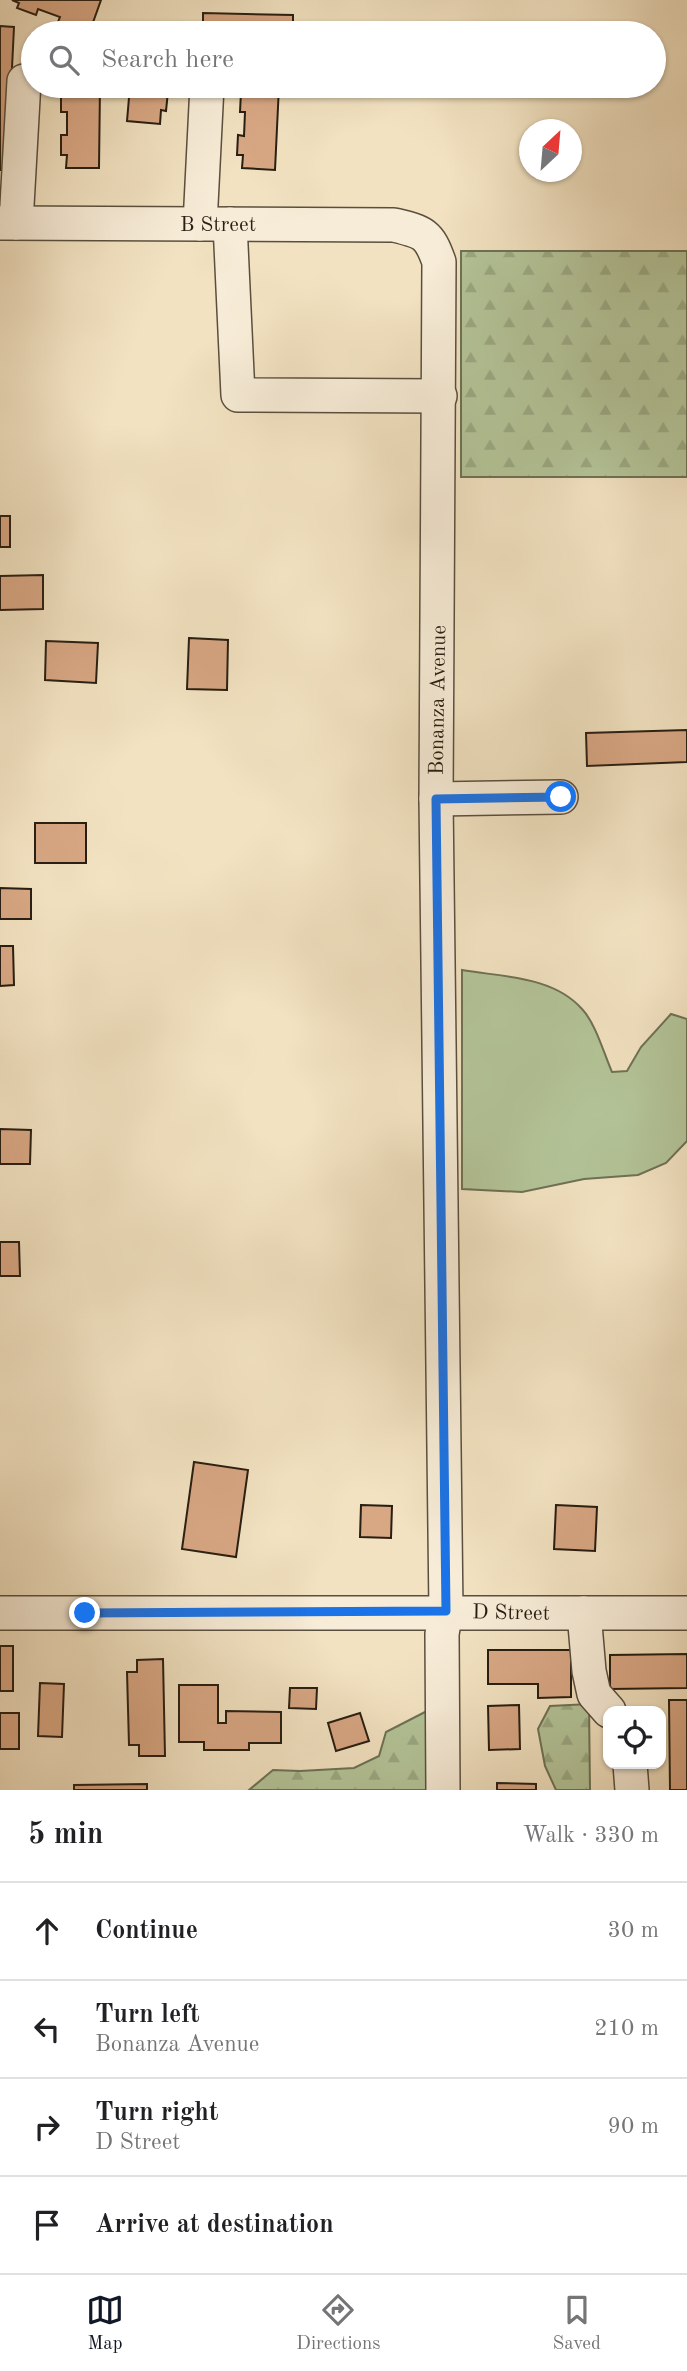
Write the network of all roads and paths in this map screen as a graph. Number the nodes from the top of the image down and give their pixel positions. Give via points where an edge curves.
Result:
1 (22, 98) edge
2 (207, 98) edge
3 (8, 223) edge
4 (215, 224) junction
5 (431, 241) joint
6 (440, 396) junction
7 (561, 797) dead end
8 (436, 799) junction
9 (446, 1611) junction
10 (0, 1613) edge
11 (584, 1613) junction
12 (687, 1613) edge
13 (605, 1706) edge
14 (630, 1769) edge
15 (443, 1790) edge
16 (632, 1790) edge

1 - 3 street
2 - 4 street
3 - 4 street, B Street
4 - 5 street, B Street via 394,225 416,230
4 - 6 street via 238,395
5 - 6 street, Bonanza Avenue via 439,262
6 - 8 street, Bonanza Avenue
7 - 8 street
8 - 9 street, Bonanza Avenue
9 - 10 street, D Street
9 - 11 street, D Street
9 - 15 street, Bonanza Avenue via 442,1634
11 - 12 street, D Street
11 - 13 street via 594,1694
14 - 16 street

